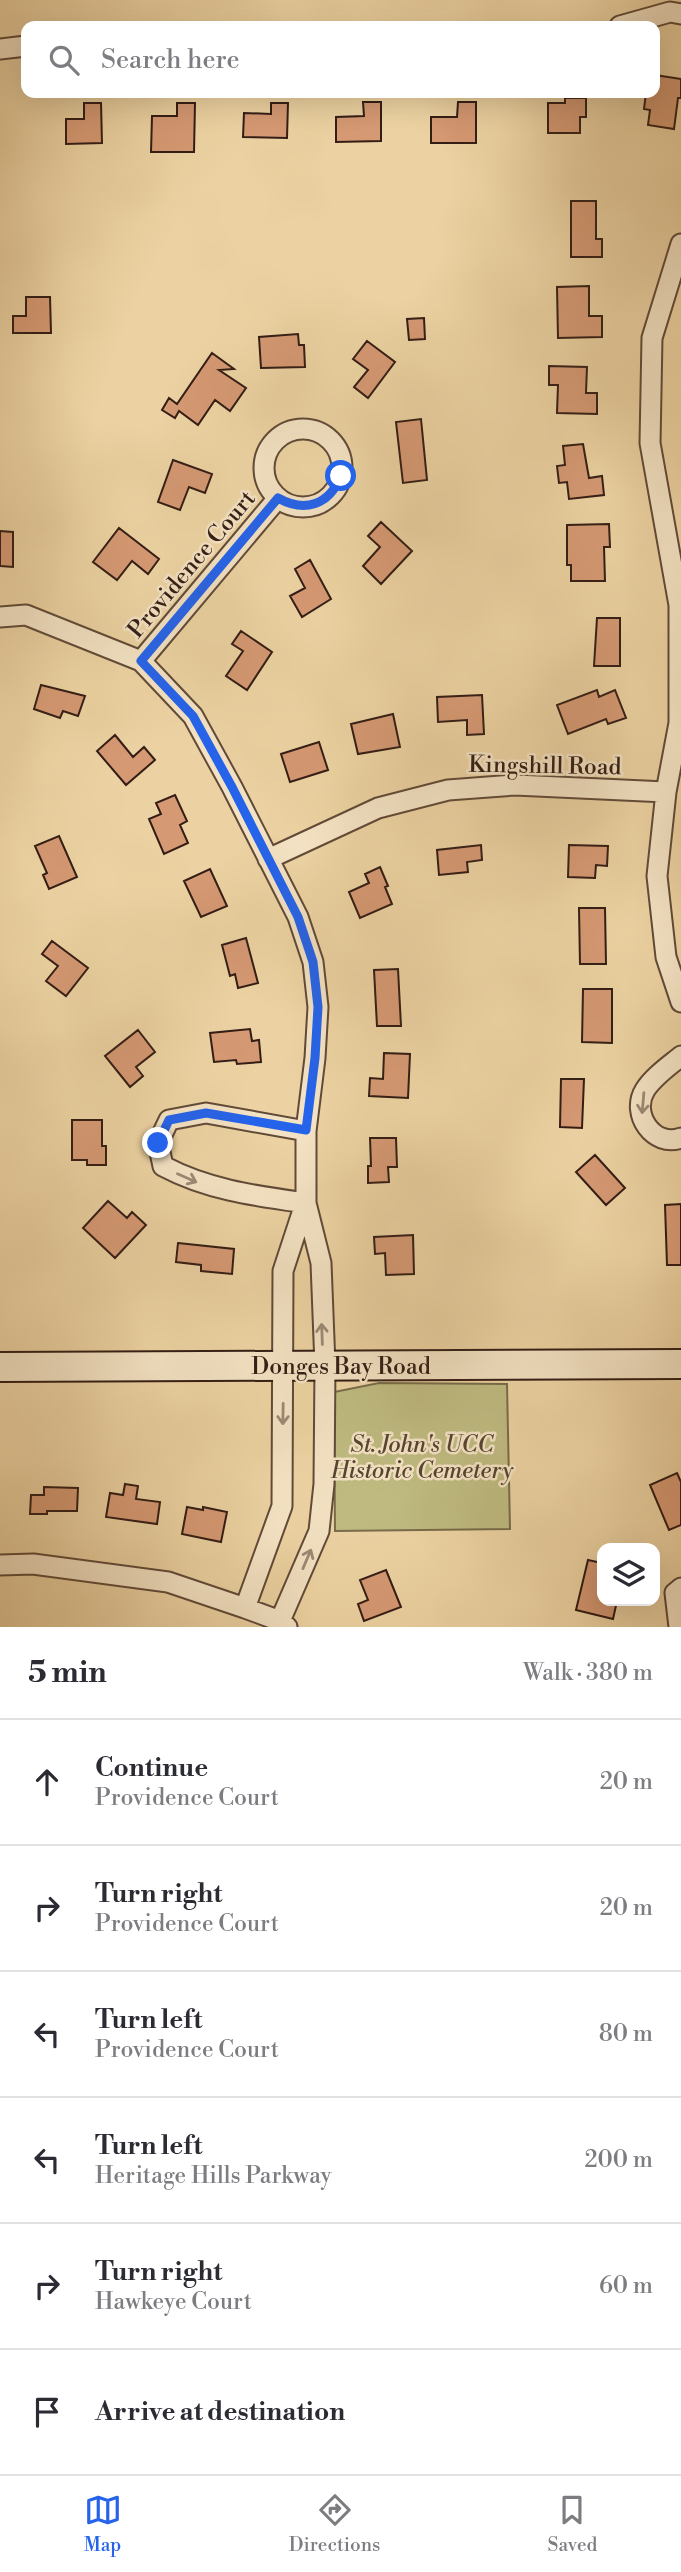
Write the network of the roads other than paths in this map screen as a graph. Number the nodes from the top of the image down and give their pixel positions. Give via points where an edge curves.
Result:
1 (681, 14) edge
2 (638, 21) edge
3 (21, 47) edge
4 (0, 49) edge
5 (681, 244) edge
6 (278, 498) junction
7 (0, 617) edge
8 (141, 661) junction
9 (666, 792) junction
10 (268, 859) junction
11 (681, 1002) edge
12 (681, 1056) edge
13 (306, 1130) junction
14 (681, 1138) edge
15 (306, 1203) junction
16 (681, 1363) edge
17 (283, 1365) junction
18 (325, 1365) junction
19 (0, 1367) edge
20 (0, 1565) edge
21 (681, 1588) edge
22 (245, 1608) junction
23 (284, 1624) edge
24 (678, 1627) edge

1 - 2 street via 670,12
3 - 4 street
5 - 9 street via 652,338 650,443 679,604 679,723
6 - 6 street, Providence Court via 289,505 316,505 336,489 342,463 330,440 307,429 294,430 273,443 264,465 265,478
6 - 8 street, Providence Court
7 - 8 street via 26,615
8 - 10 street via 193,716
9 - 10 street, Kingshill Road via 515,785 448,790 378,808
9 - 11 street via 657,876 666,957
10 - 13 street via 298,917 313,962 318,1007
12 -> 14 street via 643,1092 640,1108 643,1122 654,1135
13 - 15 street
13 -> 15 street via 206,1113 169,1120 158,1143 163,1166 187,1178 217,1189
15 - 17 street via 283,1270
18 -> 15 street via 321,1264
16 - 18 street, Donges Bay Road
17 - 18 street, Donges Bay Road
17 - 19 street, Donges Bay Road
17 -> 22 street via 282,1506
23 -> 18 street via 319,1531
20 - 22 street via 33,1564 168,1582
21 - 24 street via 675,1593
22 - 23 street

